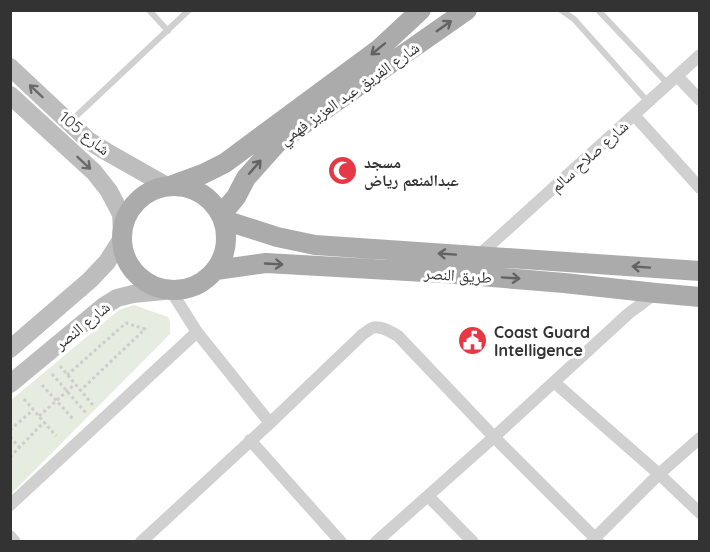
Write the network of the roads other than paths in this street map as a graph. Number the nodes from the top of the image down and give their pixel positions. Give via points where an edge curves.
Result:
1 (149, 10) edge
2 (189, 10) edge
3 (421, 10) edge
4 (467, 10) edge
5 (561, 10) edge
6 (598, 10) edge
7 (168, 31) junction
8 (699, 55) edge
9 (10, 67) edge
10 (672, 80) junction
11 (10, 95) edge
12 (699, 100) edge
13 (648, 102) junction
14 (634, 115) junction
15 (70, 122) junction
16 (170, 186) junction
17 (699, 188) edge
18 (222, 218) junction
19 (122, 236) junction
20 (478, 256) junction
21 (697, 268) edge
22 (216, 270) junction
23 (167, 291) junction
24 (656, 293) junction
25 (699, 297) edge
26 (197, 332) junction
27 (10, 350) edge
28 (554, 382) junction
29 (10, 384) edge
30 (270, 423) junction
31 (494, 437) junction
32 (699, 438) edge
33 (250, 440) junction
34 (659, 474) junction
35 (428, 496) junction
36 (10, 505) edge
37 (699, 513) edge
38 (10, 536) edge
39 (148, 539) edge
40 (595, 540) edge
41 (15, 542) edge
42 (341, 542) edge
43 (376, 542) edge
44 (473, 542) edge

1 - 7 lane
2 - 7 lane
3 -> 16 main road, شارع الفريق عبد العزيز فهمي via 380,49 225,163
18 -> 4 main road, شارع الفريق عبد العزيز فهمي via 246,178 278,142
5 - 13 lane via 574,19
6 - 10 lane
7 - 15 lane
8 - 10 street, شارع صلاح سالم
15 -> 9 street, شارع 105
10 - 12 street
10 - 13 street, شارع صلاح سالم
11 -> 19 street, شارع 105 via 94,172 121,214
13 - 14 street, شارع صلاح سالم
14 - 17 street
14 - 20 street, شارع صلاح سالم
15 - 16 street, شارع 105 via 89,141
16 - 18 main road via 190,187 204,194
16 - 19 main road via 155,189 139,199 127,214
20 -> 18 main road, طريق النصر via 315,245 250,230
18 - 22 main road via 226,243
19 - 23 main road via 126,259 137,275
19 - 27 street, شارع النصر via 107,262 90,280
21 -> 20 main road, طريق النصر
22 - 23 main road via 203,282
22 -> 24 main road, طريق النصر via 266,264 443,273
23 - 26 street
23 - 29 street, شارع النصر via 117,298
24 - 25 main road, طريق النصر
24 - 28 street
26 - 30 street
26 - 36 street
28 - 31 street
28 - 34 street
30 - 31 street via 363,334 378,328 398,336
30 - 33 street
31 - 35 street
31 - 40 street
32 - 34 street
33 - 39 street
33 - 42 street
34 - 37 street
34 - 40 street
35 - 43 street
35 - 44 street
38 - 41 street

